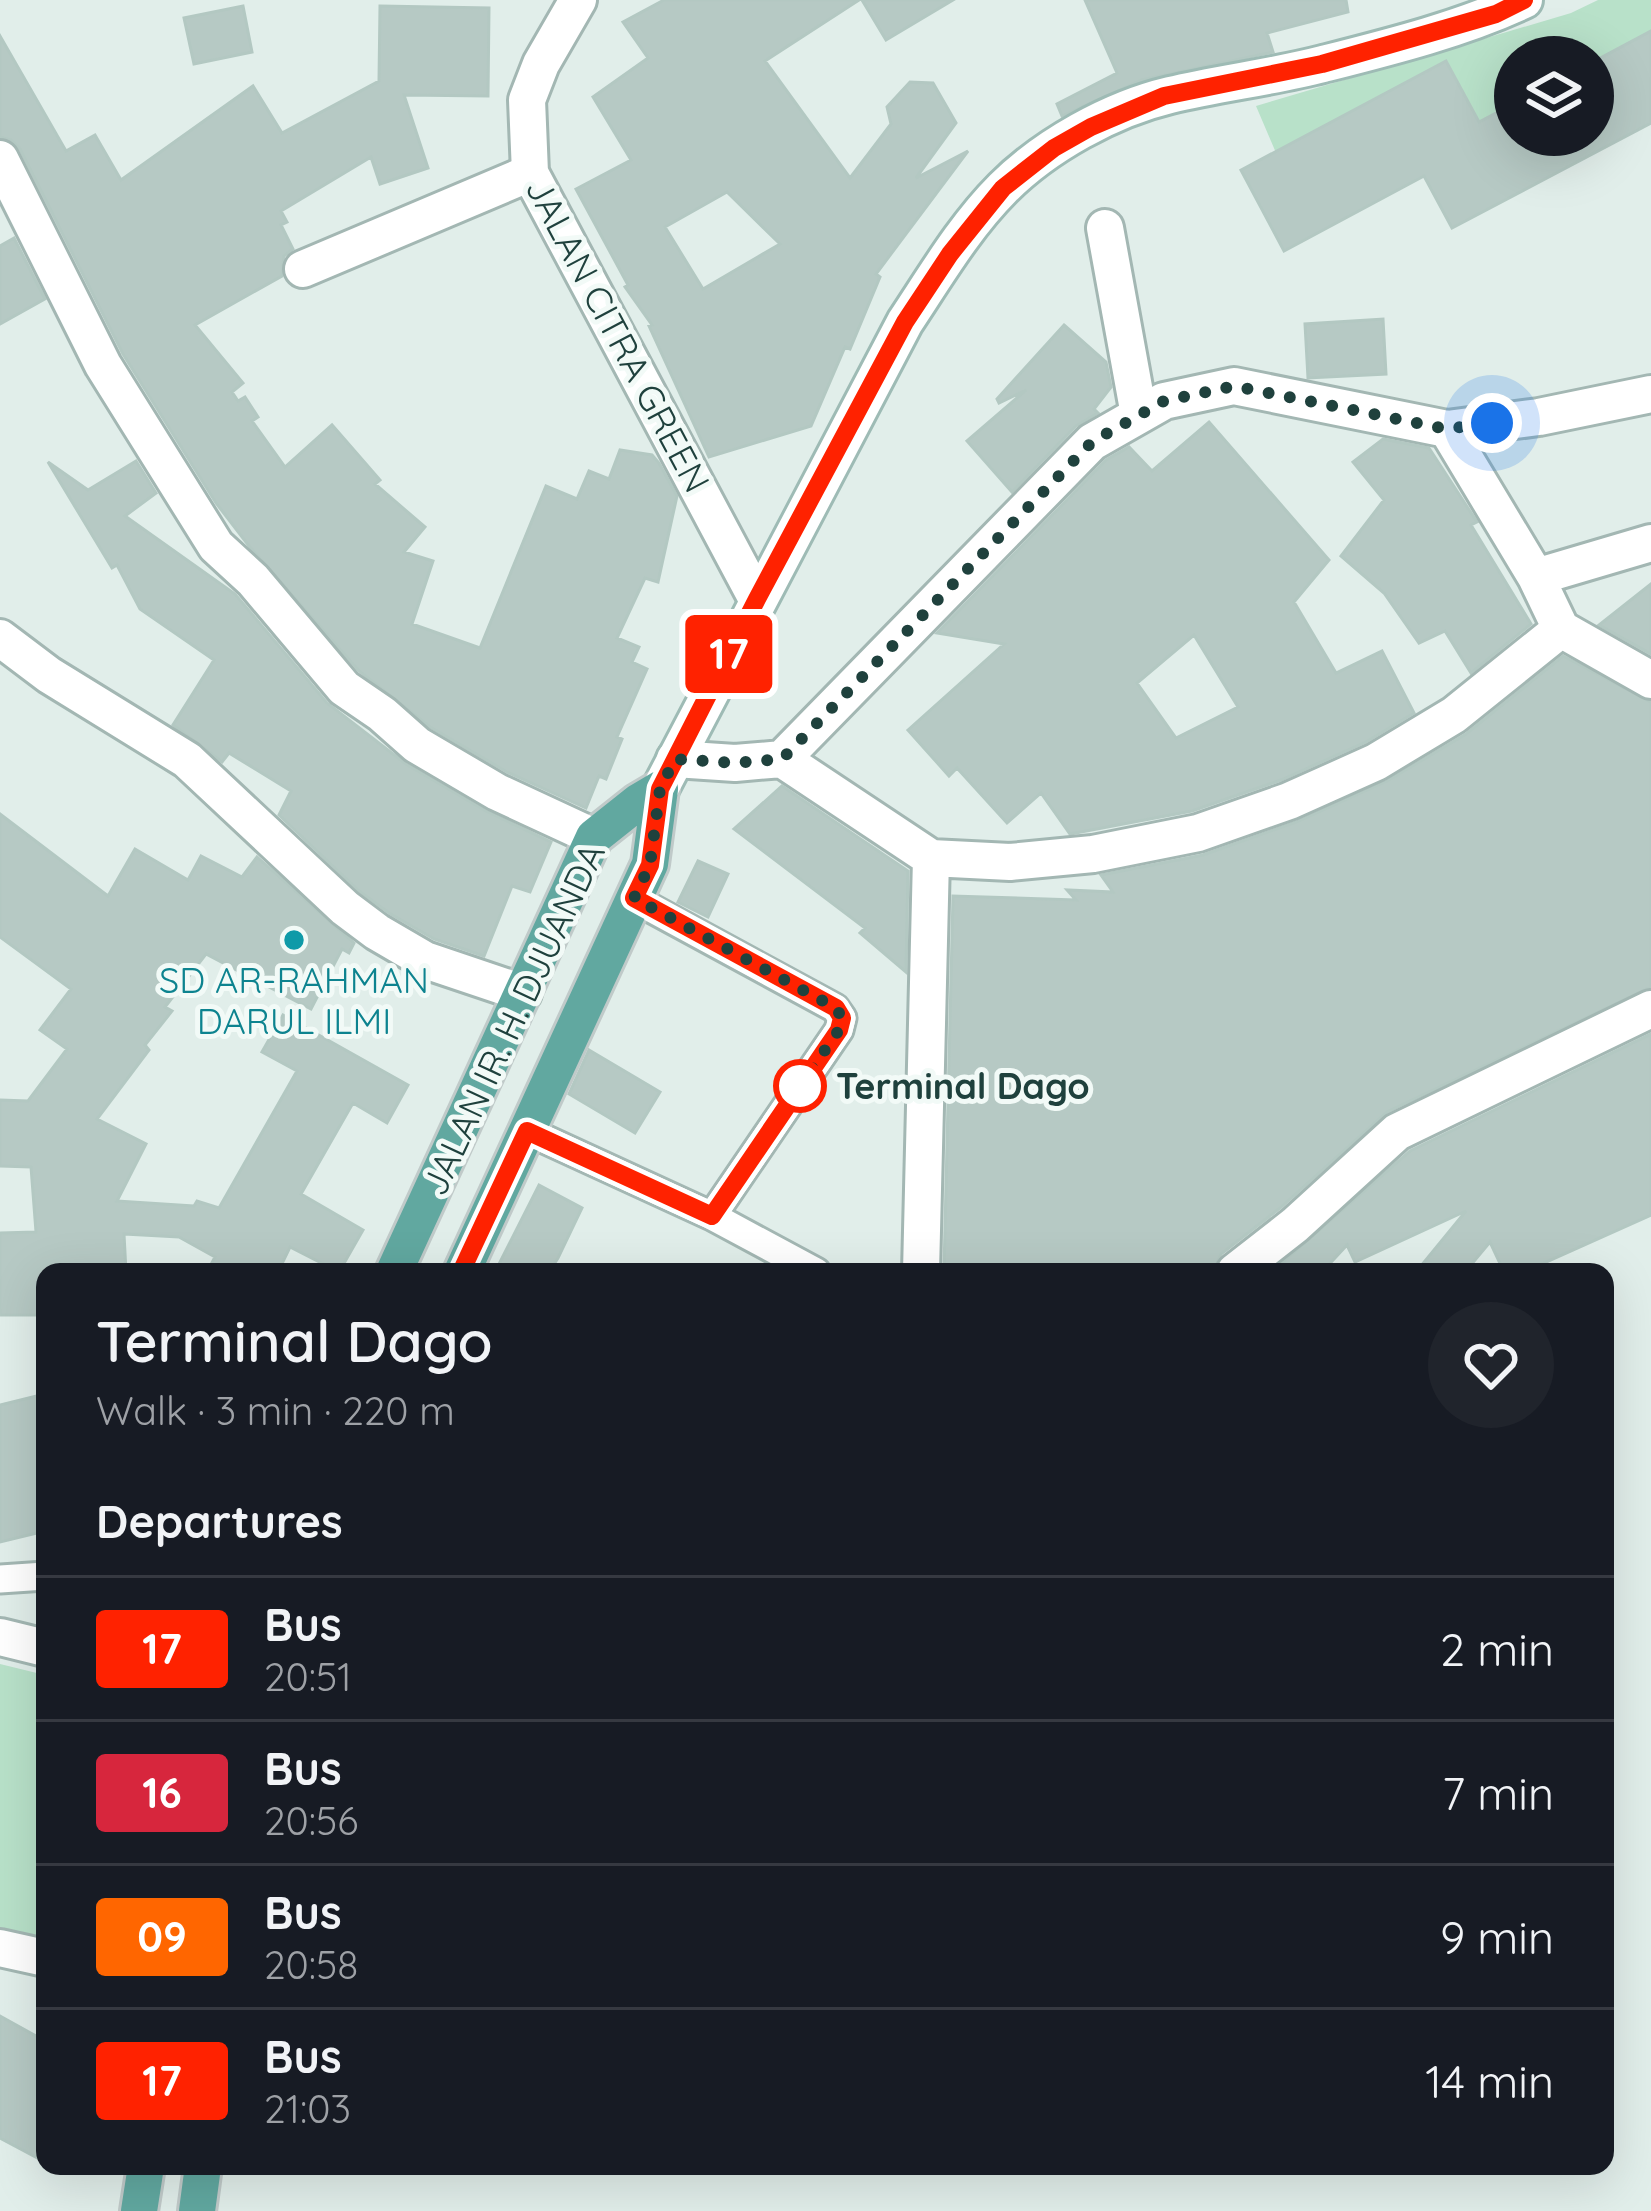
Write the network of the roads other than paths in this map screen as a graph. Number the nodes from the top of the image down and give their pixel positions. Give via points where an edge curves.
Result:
1 (578, 0) edge
2 (1524, 0) edge
3 (0, 159) edge
4 (530, 173) junction
5 (1105, 227) dead end
6 (303, 269) dead end
7 (1651, 394) edge
8 (1139, 415) junction
9 (1447, 429) junction
10 (1651, 543) edge
11 (1536, 577) junction
12 (757, 599) junction
13 (1561, 628) junction
14 (0, 638) edge
15 (1651, 680) edge
16 (782, 759) junction
17 (667, 774) junction
18 (594, 837) junction
19 (931, 858) junction
20 (634, 898) junction
21 (523, 993) junction
22 (1651, 1009) edge
23 (527, 1131) junction
24 (712, 1216) junction
25 (398, 1263) edge
26 (466, 1263) edge
27 (799, 1263) edge
28 (921, 1263) edge
29 (1246, 1263) edge
30 (36, 1577) edge
31 (0, 1579) edge
32 (0, 1637) edge
33 (36, 1646) edge
34 (0, 1948) edge
35 (36, 1956) edge
36 (145, 2175) edge
37 (202, 2175) edge
38 (139, 2211) edge
39 (197, 2211) edge

1 - 4 street, JALAN CITRA GREEN via 527,100
2 - 12 street, JALAN IR. H. DJUANDA via 1322,64 1164,96 1054,148 1003,188 905,322
3 - 18 street via 103,365 216,546 344,688 417,745
4 - 6 street
4 - 12 street, JALAN CITRA GREEN
5 - 8 street
7 - 9 street
8 - 9 street via 1164,401 1234,386
8 - 16 street via 1092,442
9 - 11 street
10 - 11 street
11 - 13 street
12 - 17 street, JALAN IR. H. DJUANDA
13 - 15 street
13 - 19 street via 1454,715 1376,763 1289,801 1198,833 1093,854
14 - 21 street via 187,760 377,932 425,960
16 - 17 street
16 - 19 street
17 - 18 main road, JALAN IR. H. DJUANDA
17 - 20 main road, JALAN IR. H. DJUANDA via 650,865
18 - 21 main road, JALAN IR. H. DJUANDA
19 - 28 street
20 - 23 main road, JALAN IR. H. DJUANDA
20 - 24 lane via 842,1018
21 - 25 main road, JALAN IR. H. DJUANDA
22 - 29 street via 1397,1132
23 - 24 lane
23 - 26 main road, JALAN IR. H. DJUANDA
24 - 27 lane
30 - 31 lane
32 - 33 street
34 - 35 street
36 - 38 main road
37 - 39 main road

